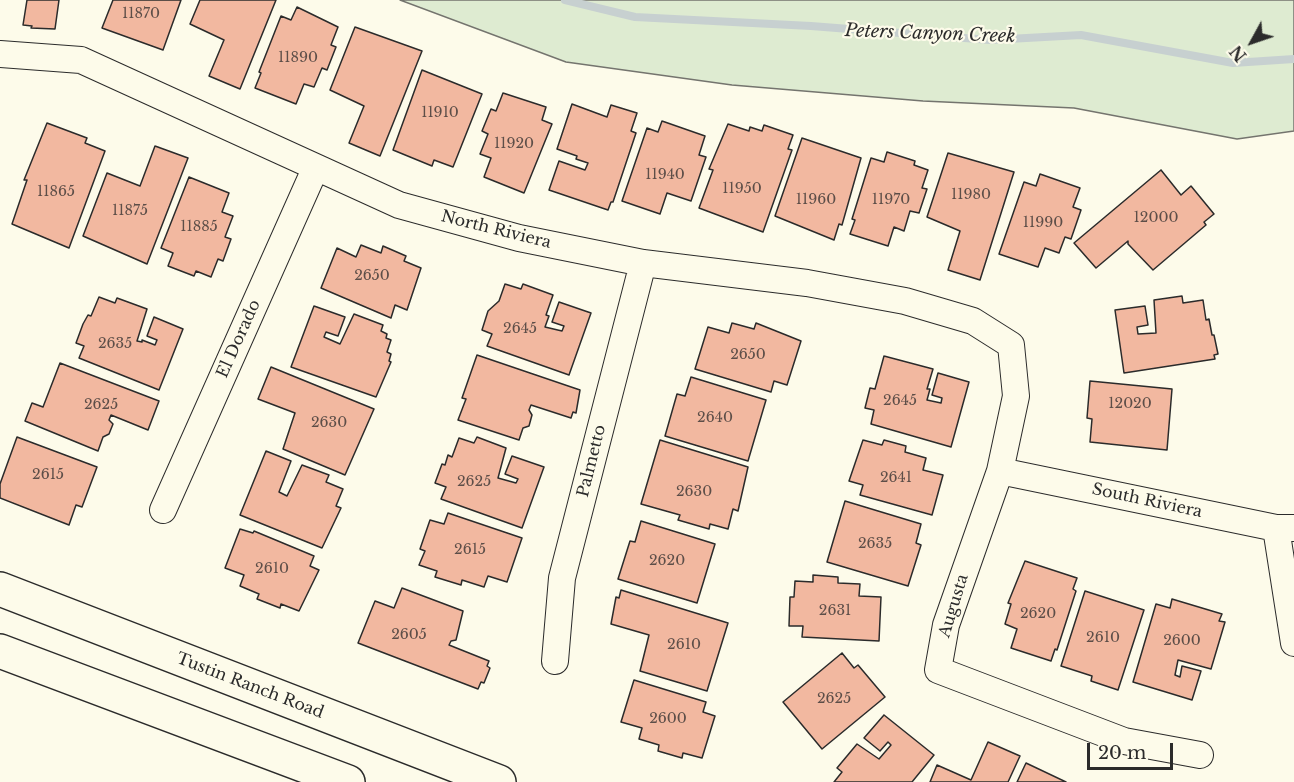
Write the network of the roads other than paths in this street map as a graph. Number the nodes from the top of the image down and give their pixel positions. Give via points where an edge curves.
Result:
1 (0, 54) edge
2 (315, 169) junction
3 (643, 263) junction
4 (1011, 345) joint
5 (1000, 471) junction
6 (163, 510) dead end
7 (1285, 528) edge
8 (0, 589) edge
9 (1294, 643) edge
10 (0, 651) edge
11 (555, 661) dead end
12 (1200, 755) dead end
13 (348, 782) edge
14 (499, 782) edge

1 - 2 street, North Riviera via 81,60
2 - 3 street, North Riviera via 399,205 519,238
2 - 6 street, El Dorado
3 - 4 street, North Riviera via 807,283 905,301 973,321
3 - 11 street, Palmetto via 562,578
4 - 5 street, Augusta via 1016,396
5 - 7 street, South Riviera
5 - 12 street, Augusta via 946,625 938,670 1124,741
7 - 9 street
8 - 14 main road, Tustin Ranch Road
10 - 13 main road

